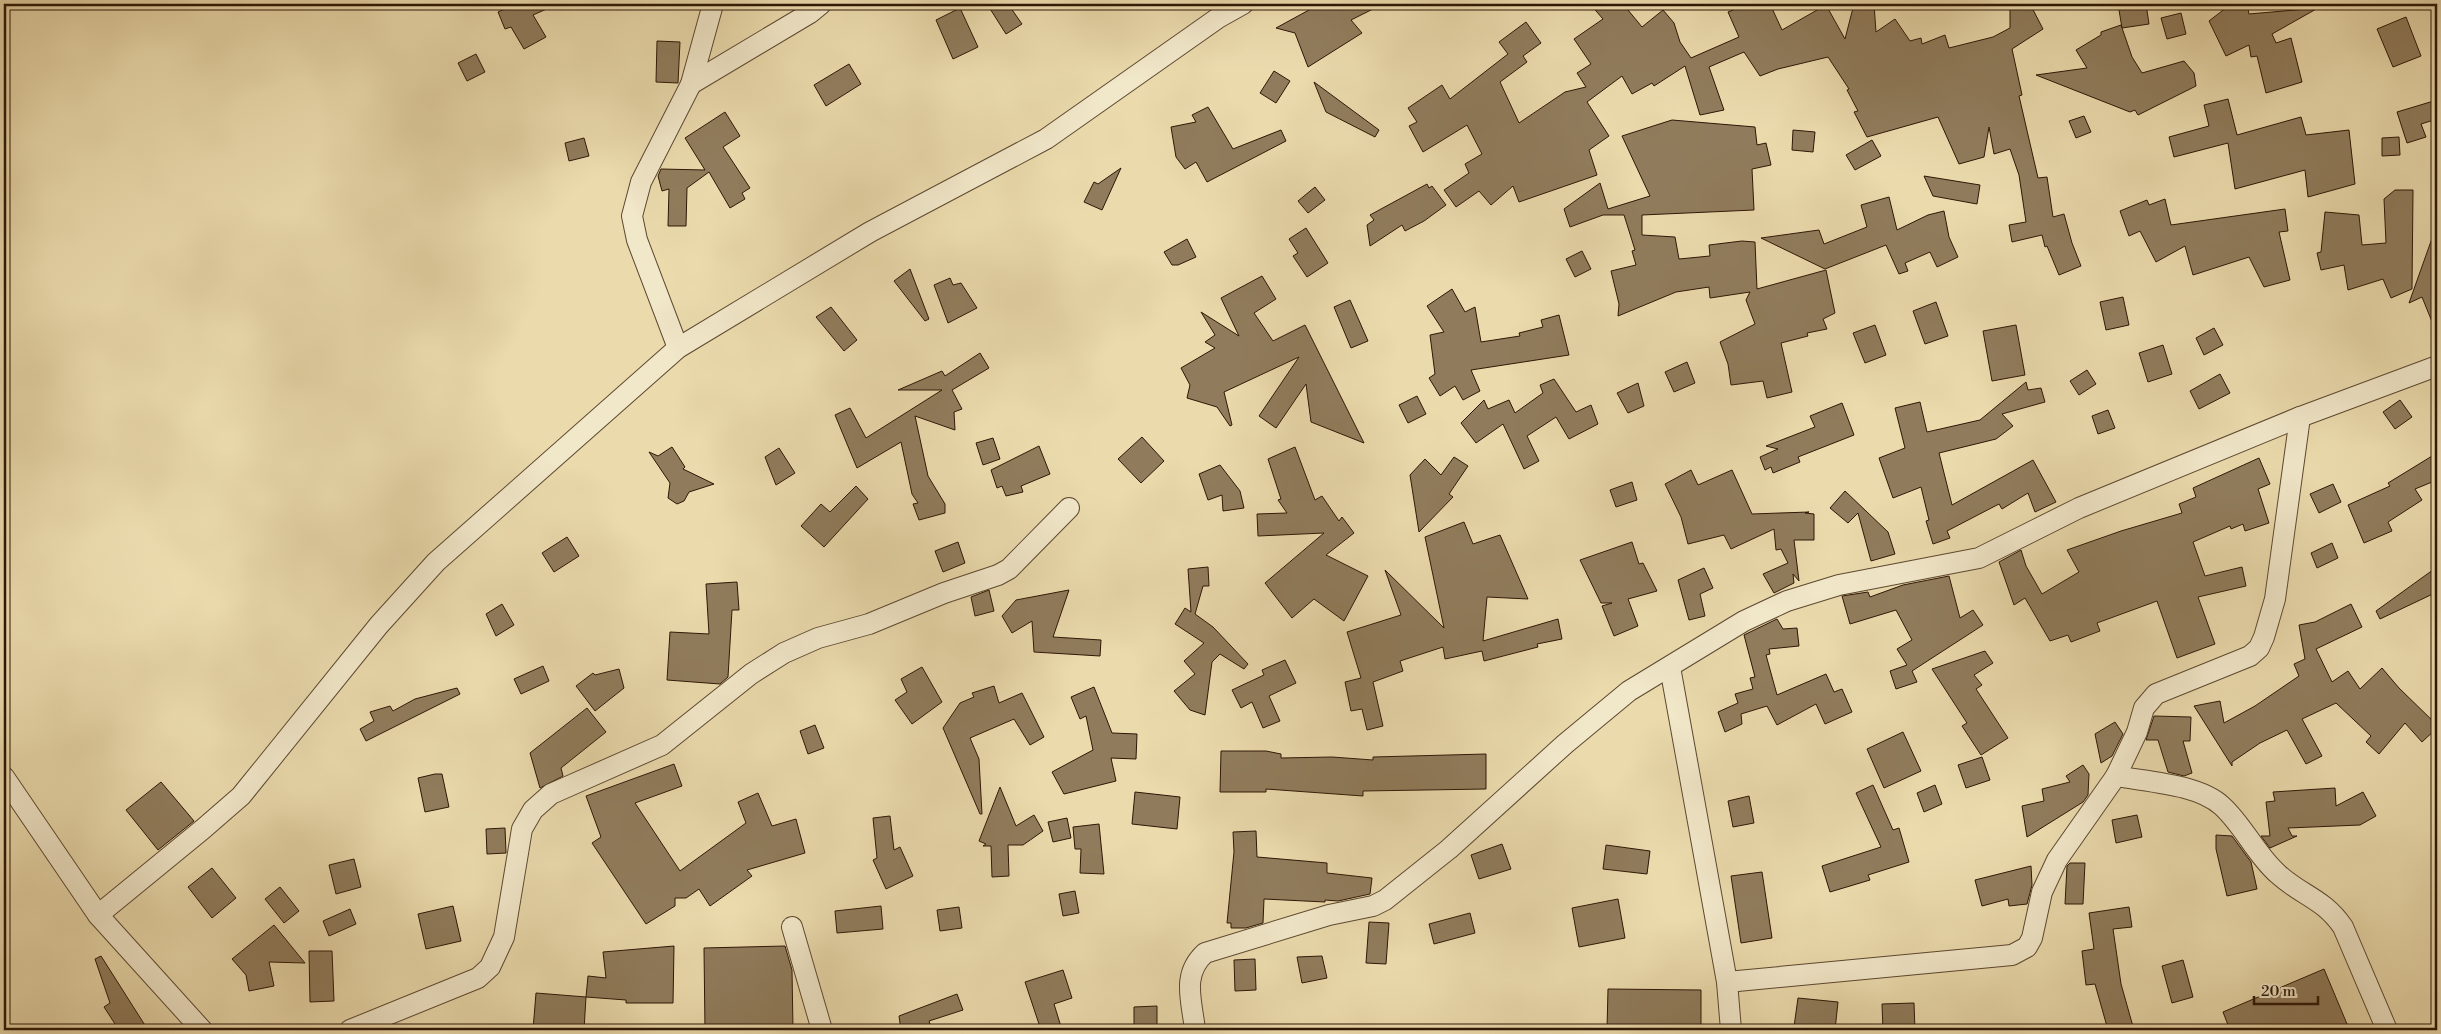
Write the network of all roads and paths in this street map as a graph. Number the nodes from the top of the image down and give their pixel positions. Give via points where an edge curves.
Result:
1 (713, 4) edge
2 (821, 4) edge
3 (1243, 4) edge
4 (691, 84) junction
5 (678, 348) junction
6 (2437, 366) edge
7 (2300, 417) junction
8 (1069, 508) dead end
9 (1670, 667) junction
10 (2116, 776) junction
11 (4, 778) edge
12 (98, 915) junction
13 (792, 927) dead end
14 (1728, 982) junction
15 (202, 1030) edge
16 (350, 1030) edge
17 (822, 1030) edge
18 (1195, 1030) edge
19 (1731, 1030) edge
20 (2387, 1030) edge

1 - 4 street
2 - 4 street
3 - 5 street via 1218,18 1046,139 870,232
4 - 5 street via 641,182 632,216 637,240
5 - 12 street via 436,562 379,625 241,796
6 - 7 street
7 - 9 street via 2079,508 1979,558 1839,585 1787,600 1744,621
7 - 10 street via 2275,599 2258,648 2250,656 2156,694 2144,708
8 - 16 street via 1009,569 869,624 818,638 784,653 662,745 551,794 533,810 522,830 504,938 490,967 478,978
9 - 14 street
9 - 18 street via 1629,691 1449,849 1385,900 1205,953 1195,962 1189,976
10 - 14 street via 2057,860 2042,892 2032,938 2020,952
10 - 20 street via 2200,792 2223,807 2275,872 2334,914 2343,927
11 - 12 street
12 - 15 street
13 - 17 street
14 - 19 street

